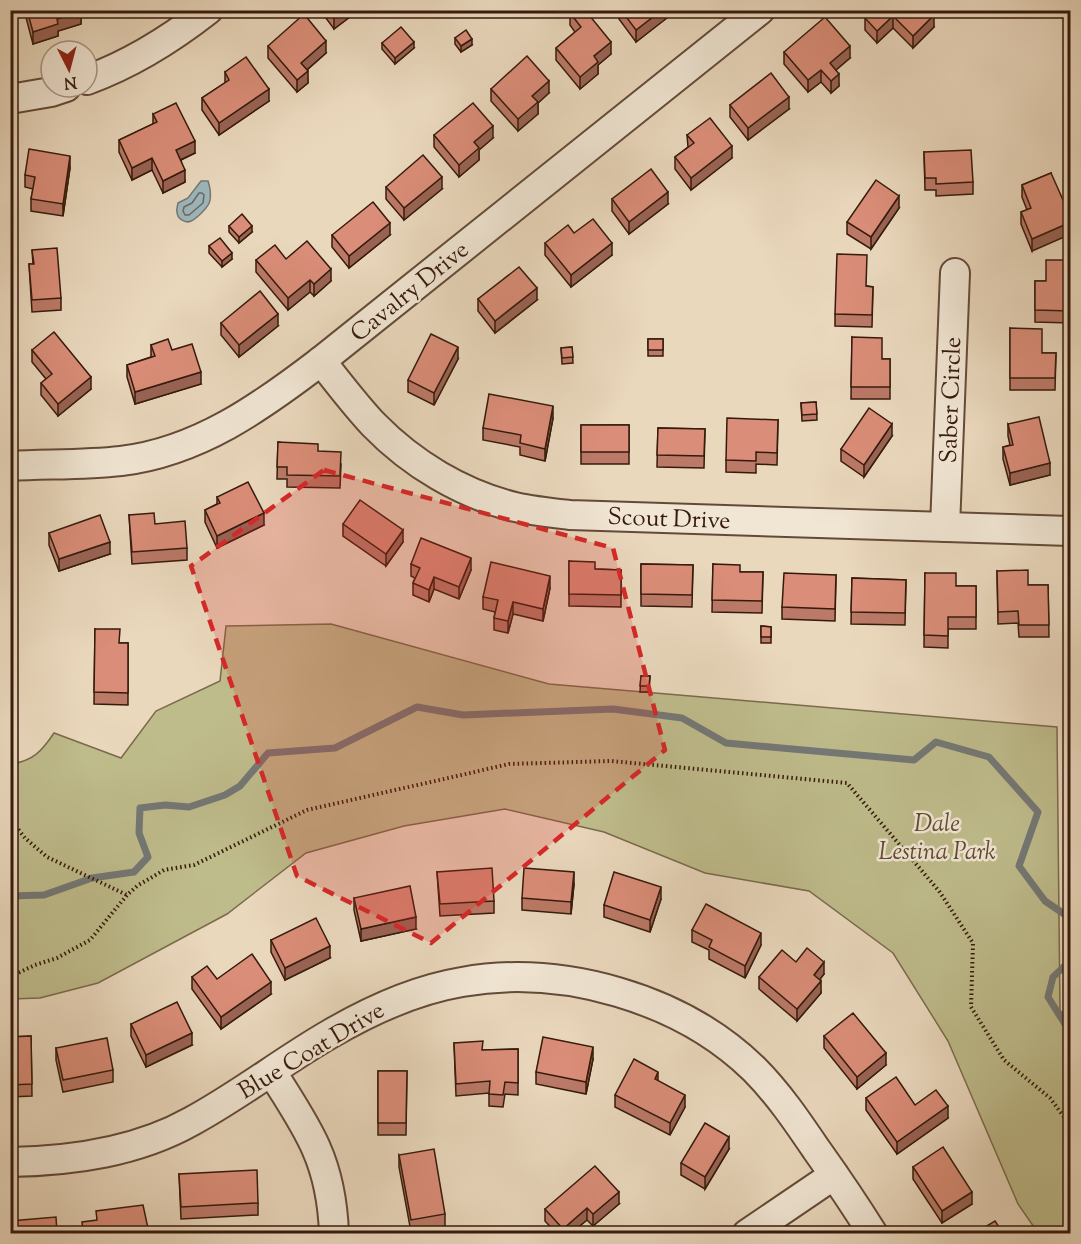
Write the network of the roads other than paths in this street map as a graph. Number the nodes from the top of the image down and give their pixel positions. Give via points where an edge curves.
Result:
1 (208, 10) edge
2 (760, 10) edge
3 (99, 76) edge
4 (39, 94) edge
5 (10, 99) edge
6 (955, 273) dead end
7 (321, 361) junction
8 (10, 466) edge
9 (945, 527) junction
10 (1071, 531) edge
11 (272, 1072) junction
12 (10, 1162) edge
13 (834, 1175) junction
14 (334, 1233) edge
15 (747, 1233) edge
16 (873, 1233) edge

1 - 3 street via 149,52
2 - 7 street, Cavalry Drive
4 - 5 street
6 - 9 street, Saber Circle
7 - 8 street, Cavalry Drive via 242,418 174,449 121,461
7 - 9 street, Scout Drive via 374,424 413,458 461,487 514,507 570,515
9 - 10 street, Scout Drive
11 - 12 street, Blue Coat Drive via 192,1122 129,1147 95,1155
11 - 13 street, Blue Coat Drive via 362,1016 424,991 501,978 584,984 660,1007 729,1048 785,1104
11 - 14 street via 317,1149 327,1178
13 - 15 street
13 - 16 street, Blue Coat Drive

